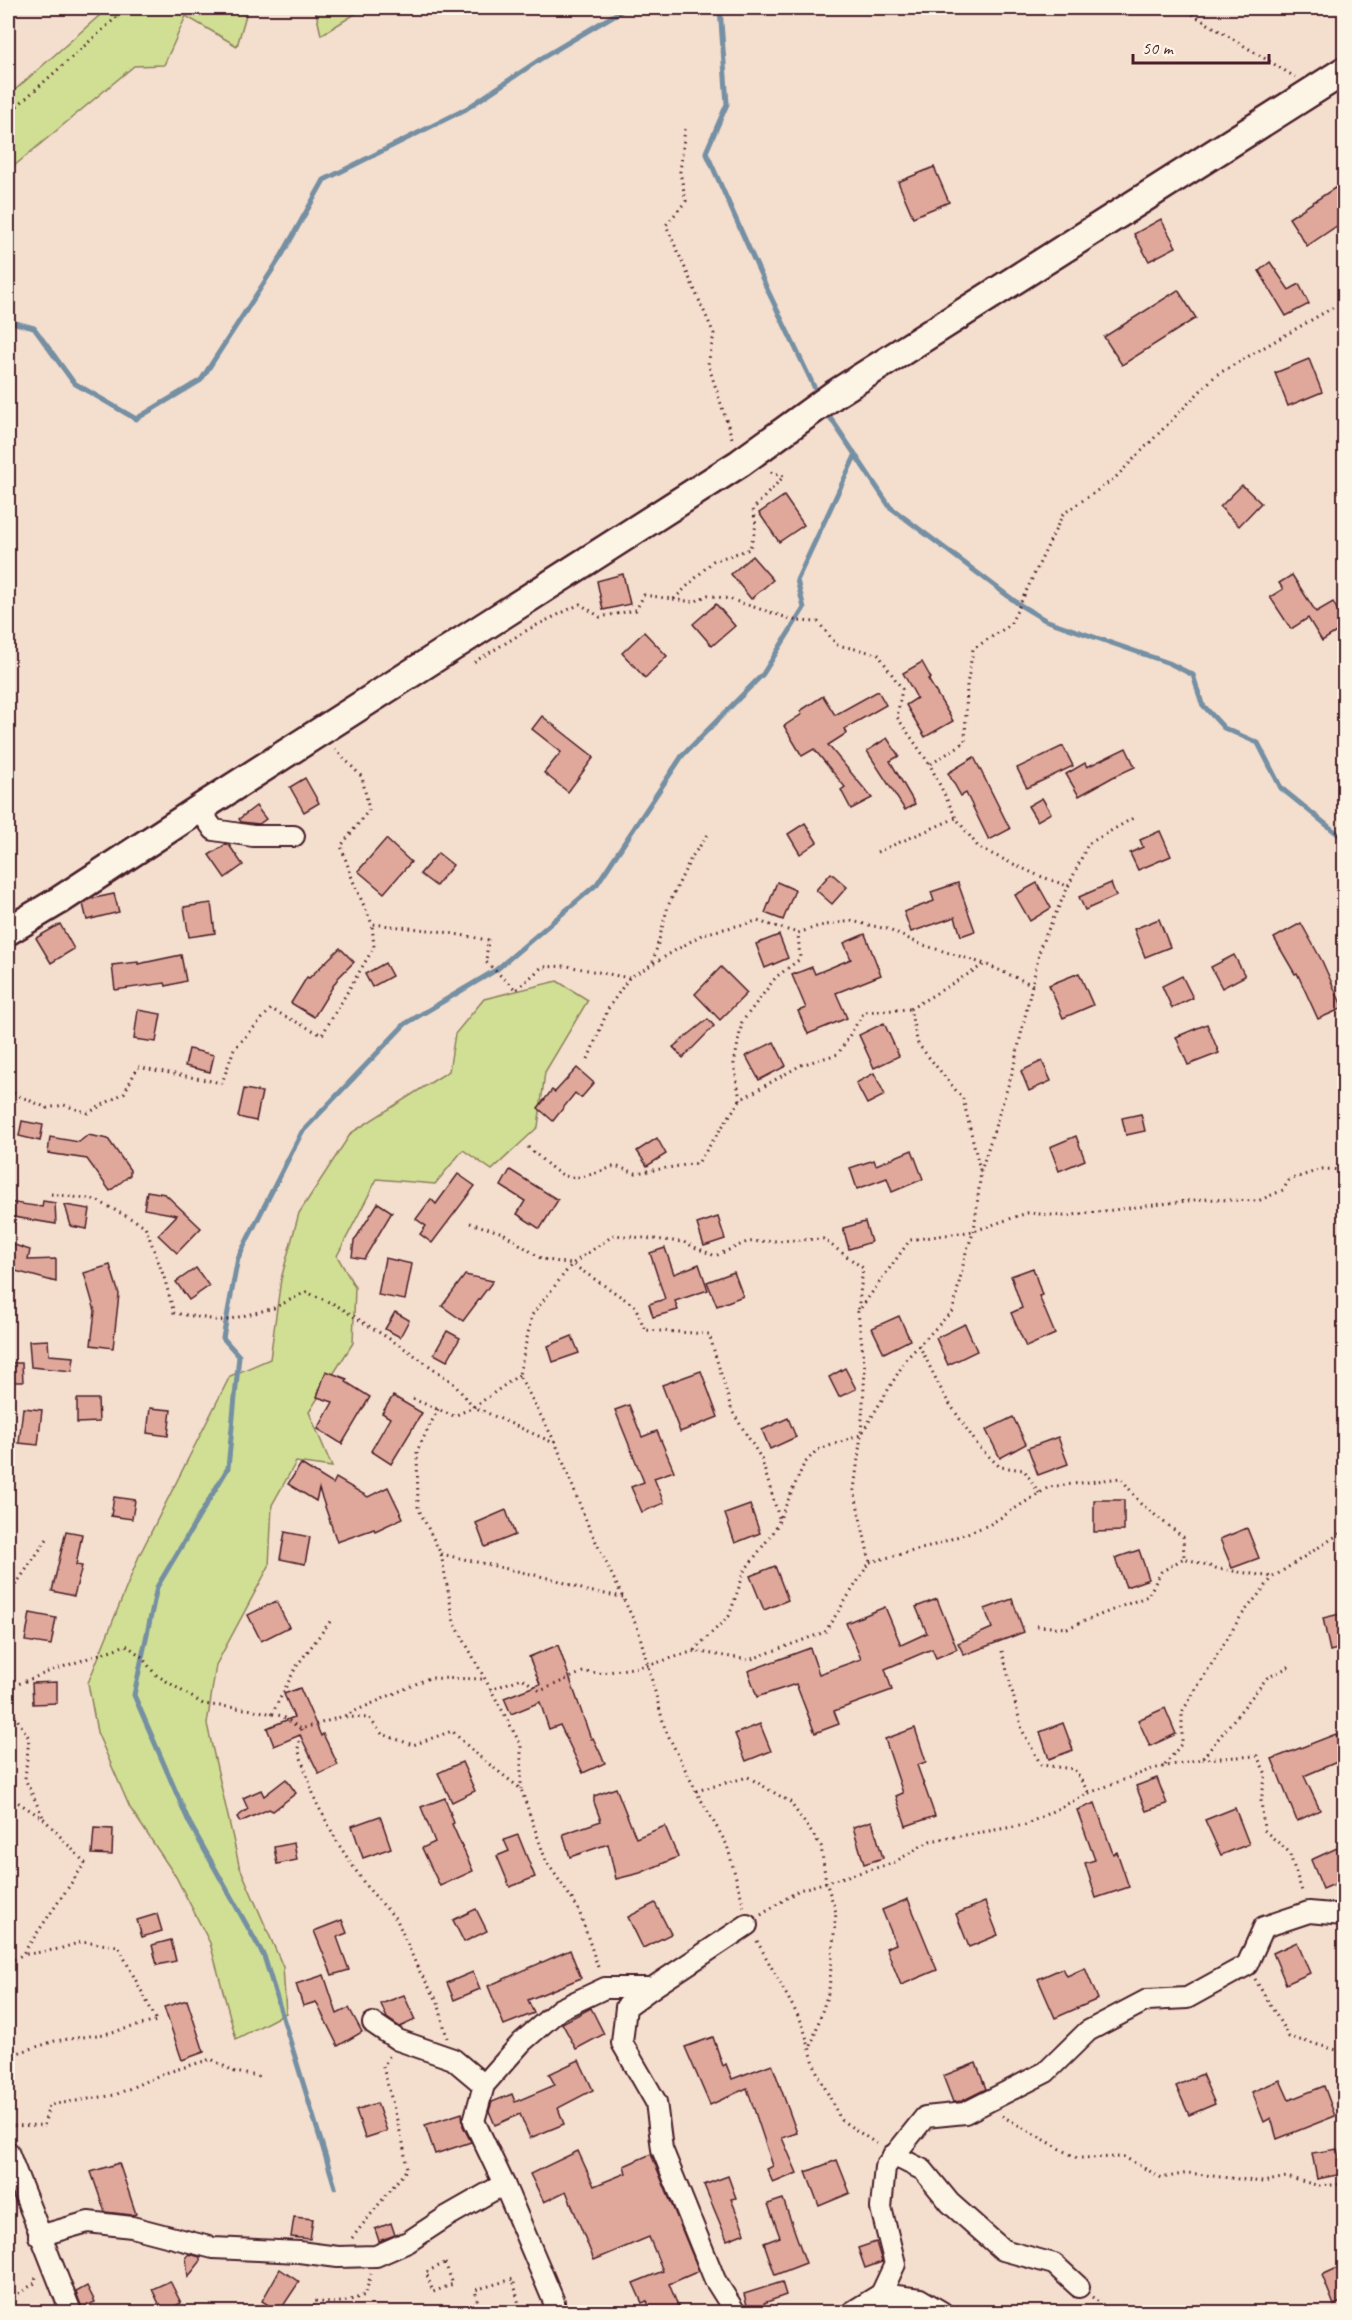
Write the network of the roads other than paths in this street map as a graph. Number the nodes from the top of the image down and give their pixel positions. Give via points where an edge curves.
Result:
1 (1344, 71) edge
2 (198, 809) junction
3 (294, 836) dead end
4 (8, 931) edge
5 (1344, 1915) edge
6 (747, 1924) road end
7 (652, 1988) junction
8 (373, 2023) dead end
9 (484, 2085) junction
10 (8, 2152) edge
11 (893, 2155) junction
12 (504, 2184) junction
13 (39, 2236) junction
14 (1079, 2287) road end
15 (881, 2294) junction
16 (71, 2313) edge
17 (554, 2313) edge
18 (735, 2313) edge
19 (852, 2313) edge
20 (942, 2313) edge

1 - 2 highway via 835,394 740,463
2 - 3 street via 214,830 252,836
2 - 4 highway
5 - 11 street via 1310,1912 1264,1927 1247,1965 1187,1998 1147,2000 1088,2031 1046,2072 981,2105 964,2113 926,2117
6 - 7 street
7 - 9 street via 605,1988 560,2010 522,2042
7 - 18 street via 626,2007 622,2043 656,2102 662,2149 715,2280
8 - 9 street via 398,2040 453,2059
9 - 12 street via 474,2121
10 - 13 street
11 - 14 street via 923,2170 950,2203 1003,2250 1054,2264
11 - 15 street via 885,2168 881,2208 895,2264
12 - 13 street via 408,2242 376,2256 213,2248 132,2227 88,2222
12 - 17 street via 554,2302
13 - 16 street
15 - 19 street
15 - 20 street via 920,2299

